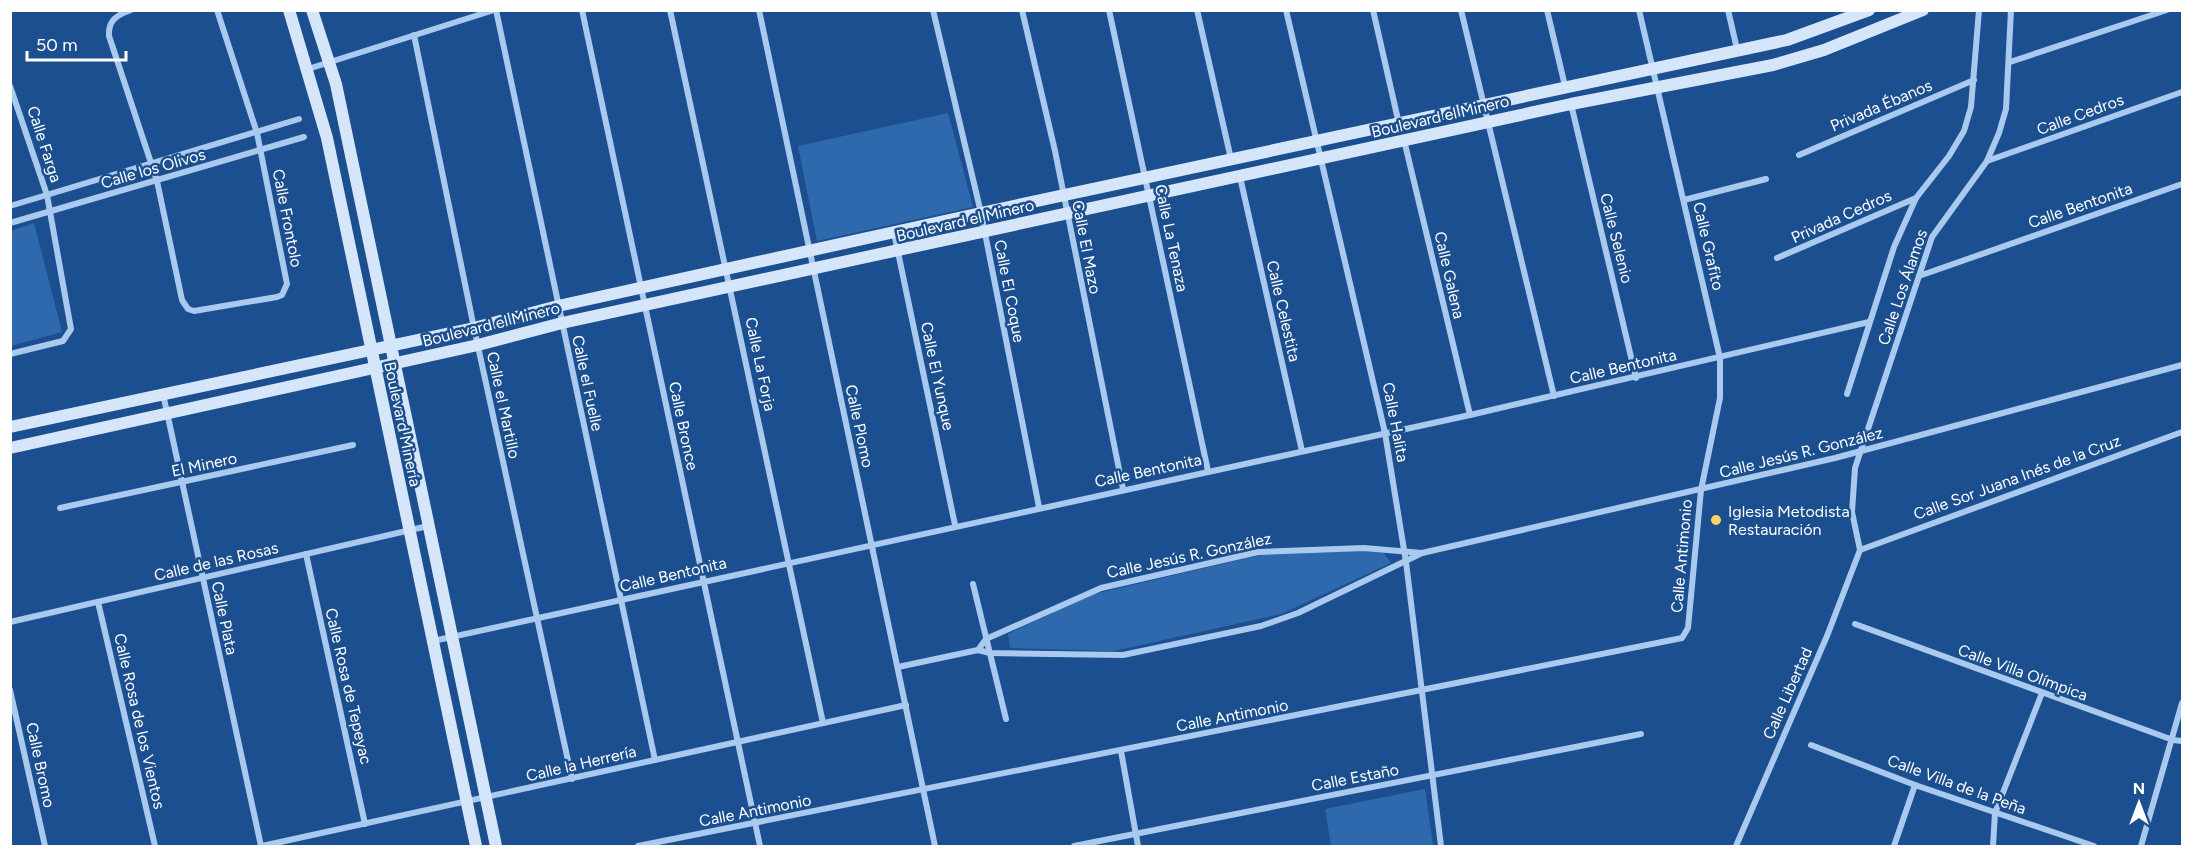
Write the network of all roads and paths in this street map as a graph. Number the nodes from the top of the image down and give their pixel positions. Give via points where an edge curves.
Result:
1 (131, 10) edge
2 (217, 10) edge
3 (289, 10) edge
4 (312, 10) edge
5 (495, 10) edge
6 (582, 10) edge
7 (670, 10) edge
8 (759, 10) edge
9 (933, 10) edge
10 (1022, 10) edge
11 (1108, 10) edge
12 (1197, 10) edge
13 (1286, 10) edge
14 (1373, 10) edge
15 (1461, 10) edge
16 (1547, 10) edge
17 (1639, 10) edge
18 (1728, 10) edge
19 (1869, 10) edge
20 (1923, 10) edge
21 (1979, 10) edge
22 (2011, 10) edge
23 (2167, 10) edge
24 (414, 35) junction
25 (1737, 49) junction
26 (329, 61) junction
27 (2010, 62) junction
28 (1652, 68) junction
29 (308, 69) junction
30 (1974, 80) junction
31 (10, 86) edge
32 (1565, 86) junction
33 (1657, 86) junction
34 (2182, 92) edge
35 (1571, 104) junction
36 (1484, 105) junction
37 (299, 119) dead end
38 (1487, 122) junction
39 (1399, 123) junction
40 (257, 133) junction
41 (304, 137) dead end
42 (1404, 141) junction
43 (1317, 142) junction
44 (261, 150) junction
45 (1799, 155) dead end
46 (1322, 159) junction
47 (1231, 160) junction
48 (1987, 161) junction
49 (152, 164) junction
50 (1240, 177) junction
51 (1146, 178) junction
52 (1766, 179) dead end
53 (157, 181) junction
54 (2182, 184) edge
55 (47, 195) junction
56 (1063, 195) junction
57 (1149, 196) junction
58 (1916, 198) junction
59 (1684, 200) junction
60 (10, 206) edge
61 (51, 212) junction
62 (981, 213) junction
63 (1066, 213) junction
64 (10, 223) edge
65 (894, 233) junction
66 (985, 233) junction
67 (809, 251) junction
68 (898, 252) junction
69 (1777, 258) dead end
70 (727, 269) junction
71 (813, 269) junction
72 (1919, 276) junction
73 (731, 286) junction
74 (640, 287) junction
75 (558, 306) junction
76 (645, 306) junction
77 (1869, 322) junction
78 (562, 323) junction
79 (474, 328) junction
80 (392, 345) junction
81 (478, 345) junction
82 (371, 350) junction
83 (10, 354) edge
84 (1720, 358) junction
85 (396, 364) junction
86 (2182, 365) edge
87 (375, 368) junction
88 (1636, 378) junction
89 (163, 394) junction
90 (1847, 394) dead end
91 (1554, 396) junction
92 (168, 414) junction
93 (1470, 415) junction
94 (10, 427) edge
95 (2182, 432) edge
96 (1385, 433) junction
97 (354, 445) dead end
98 (10, 448) edge
99 (1302, 451) junction
100 (1861, 452) junction
101 (1208, 471) junction
102 (182, 482) junction
103 (1123, 489) junction
104 (1701, 490) junction
105 (1039, 507) junction
106 (60, 508) dead end
107 (955, 525) junction
108 (428, 526) junction
109 (408, 530) junction
110 (871, 544) junction
111 (1404, 550) junction
112 (1860, 550) junction
113 (1422, 553) junction
114 (306, 554) junction
115 (1406, 562) junction
116 (788, 563) junction
117 (203, 578) junction
118 (703, 582) junction
119 (973, 585) dead end
120 (620, 600) junction
121 (98, 602) junction
122 (537, 618) junction
123 (10, 622) edge
124 (1856, 624) dead end
125 (452, 637) junction
126 (986, 639) junction
127 (432, 642) junction
128 (978, 650) junction
129 (990, 653) junction
130 (898, 667) junction
131 (10, 690) edge
132 (1422, 691) junction
133 (2042, 693) junction
134 (2182, 703) edge
135 (906, 705) junction
136 (1006, 718) dead end
137 (823, 723) junction
138 (1641, 734) dead end
139 (2173, 740) junction
140 (2182, 741) edge
141 (738, 742) junction
142 (1811, 745) dead end
143 (1121, 751) junction
144 (655, 760) junction
145 (1432, 775) junction
146 (572, 779) junction
147 (1915, 785) junction
148 (924, 790) junction
149 (486, 798) junction
150 (466, 802) junction
151 (1995, 813) junction
152 (366, 824) junction
153 (755, 824) junction
154 (1136, 834) junction
155 (45, 846) edge
156 (155, 846) edge
157 (261, 846) edge
158 (476, 846) edge
159 (496, 846) edge
160 (638, 846) edge
161 (760, 846) edge
162 (935, 846) edge
163 (1074, 846) edge
164 (1138, 846) edge
165 (1441, 846) edge
166 (1736, 846) edge
167 (1894, 846) edge
168 (1993, 846) edge
169 (2094, 846) edge
170 (2141, 846) edge

1 - 49 street via 115,17 109,36
2 - 40 street, Calle Frontolo
3 - 29 street, Boulevard Minería
4 - 26 street, Boulevard Minería
5 - 24 street
5 - 75 street, Calle el Fuelle
6 - 74 street, Calle Bronce
7 - 70 street, Calle La Forja
8 - 67 street, Calle Plomo
9 - 62 street, Calle El Coque
10 - 56 street, Calle El Mazo
11 - 51 street, Calle La Tenaza
12 - 47 street
13 - 43 street, Calle Halita
14 - 39 street
15 - 36 street
16 - 32 street
17 - 28 street, Calle Grafito
18 - 25 street
19 - 25 street, Boulevard el Minero via 1806,34
20 - 33 street, Boulevard el Minero via 1797,59
21 - 30 street, Calle Los Álamos
22 - 27 street, Calle Los Álamos
23 - 27 street
24 - 26 street
24 - 79 street, Calle el Martillo
25 - 28 street, Boulevard el Minero
26 - 29 street
26 - 80 street, Boulevard Minería
27 - 48 street, Calle Los Álamos via 2006,109
28 - 32 street, Boulevard el Minero
28 - 33 street, Calle Grafito
29 - 82 street, Boulevard Minería via 327,138
30 - 45 street, Privada Ébanos
30 - 58 street, Calle Los Álamos via 1964,131
31 - 55 street, Calle Farga
32 - 36 street, Boulevard el Minero
33 - 35 street, Boulevard el Minero
33 - 59 street, Calle Grafito
34 - 48 street, Calle Cedros
35 - 38 street, Boulevard el Minero
35 - 88 street, Calle Selenio
36 - 38 street
36 - 39 street, Boulevard el Minero
37 - 40 street, Calle los Olivos
38 - 42 street, Boulevard el Minero
38 - 91 street
39 - 43 street, Boulevard el Minero
40 - 44 street, Calle Frontolo
40 - 49 street, Calle los Olivos
41 - 44 street, Calle los Olivos
42 - 46 street, Boulevard el Minero
42 - 93 street, Calle Galena
43 - 46 street, Calle Halita
43 - 47 street, Boulevard el Minero
44 - 53 street, Calle los Olivos
44 - 53 street, Calle Frontolo via 286,277 285,290 277,297 201,311 184,306
46 - 50 street, Boulevard el Minero
46 - 96 street, Calle Halita
47 - 51 street, Boulevard el Minero
48 - 72 street, Calle Los Álamos via 1941,222
49 - 53 street
49 - 55 street, Calle los Olivos
50 - 57 street, Boulevard el Minero
50 - 99 street, Calle Celestita
51 - 56 street, Boulevard el Minero
51 - 57 street, Calle La Tenaza
52 - 59 street
53 - 61 street, Calle los Olivos
54 - 72 street, Calle Bentonita
55 - 60 street, Calle los Olivos
55 - 61 street, Calle Farga
56 - 62 street, Boulevard el Minero
56 - 63 street, Calle El Mazo
57 - 63 street, Boulevard el Minero
57 - 101 street, Calle La Tenaza
58 - 69 street, Privada Cedros
58 - 77 street, Calle Los Álamos via 1894,247
59 - 84 street, Calle Grafito
61 - 64 street, Calle los Olivos
61 - 83 street, Calle Farga via 70,334 63,341
62 - 65 street, Boulevard el Minero
62 - 66 street, Calle El Coque
63 - 66 street, Boulevard el Minero
63 - 103 street, Calle El Mazo
65 - 67 street, Boulevard el Minero
65 - 68 street, Calle El Yunque
66 - 68 street, Boulevard el Minero
66 - 105 street, Calle El Coque
67 - 70 street, Boulevard el Minero
67 - 71 street, Calle Plomo
68 - 71 street, Boulevard el Minero
68 - 107 street, Calle El Yunque
70 - 73 street, Calle La Forja
70 - 74 street, Boulevard el Minero
71 - 73 street, Boulevard el Minero
71 - 110 street, Calle Plomo
72 - 100 street, Calle Los Álamos
73 - 76 street, Boulevard el Minero
73 - 116 street, Calle La Forja
74 - 75 street, Boulevard el Minero
74 - 76 street, Calle Bronce
75 - 78 street, Calle el Fuelle
75 - 79 street, Boulevard el Minero
76 - 78 street, Boulevard el Minero
76 - 118 street, Calle Bronce
77 - 84 street, Calle Bentonita
77 - 90 street, Calle Los Álamos
78 - 81 street, Boulevard el Minero
78 - 120 street, Calle el Fuelle
79 - 80 street, Boulevard el Minero
79 - 81 street, Calle el Martillo
80 - 82 street, Boulevard el Minero
80 - 85 street, Boulevard Minería
81 - 85 street, Boulevard el Minero
81 - 122 street, Calle el Martillo
82 - 87 street, Boulevard Minería
82 - 89 street, Boulevard el Minero
84 - 88 street, Calle Bentonita
84 - 104 street, Calle Grafito via 1721,388
85 - 87 street, Boulevard el Minero
85 - 108 street, Boulevard Minería
86 - 100 street, Calle Jesús R. González
87 - 92 street, Boulevard el Minero
87 - 109 street, Boulevard Minería
88 - 91 street, Calle Bentonita
89 - 92 street, Calle Plata
89 - 94 street, Boulevard el Minero
91 - 93 street, Calle Bentonita
92 - 98 street, Boulevard el Minero
92 - 102 street, Calle Plata
93 - 96 street, Calle Bentonita
95 - 112 street, Calle Sor Juana Inés de la Cruz
96 - 99 street, Calle Bentonita
96 - 111 street, Calle Halita
97 - 102 street, El Minero
99 - 101 street, Calle Bentonita
100 - 104 street, Calle Jesús R. González
100 - 112 street, Calle Los Álamos via 1855,468 1852,512
101 - 103 street, Calle Bentonita
102 - 106 street, El Minero
102 - 117 street, Calle Plata
103 - 105 street, Calle Bentonita
104 - 113 street, Calle Jesús R. González
104 - 132 street, Calle Antimonio via 1688,628 1682,638
105 - 107 street, Calle Bentonita
107 - 110 street, Calle Bentonita
108 - 109 street, Calle de las Rosas
108 - 125 street, Boulevard Minería
109 - 114 street, Calle de las Rosas
109 - 127 street, Boulevard Minería
110 - 116 street, Calle Bentonita
110 - 130 street, Calle Plomo
111 - 113 street, Calle Jesús R. González
111 - 115 street, Calle Halita
111 - 126 street, Calle Jesús R. González via 1258,552 1101,588
112 - 166 street, Calle Libertad
113 - 115 street, Calle Jesús R. González
114 - 117 street, Calle de las Rosas
114 - 152 street, Calle Rosa de Tepeyac
115 - 129 street, Calle Jesús R. González via 1298,613 1250,628 1123,655
115 - 132 street, Calle Halita
116 - 118 street, Calle Bentonita
116 - 137 street, Calle La Forja
117 - 121 street, Calle de las Rosas
117 - 157 street, Calle Plata
118 - 120 street, Calle Bentonita
118 - 141 street, Calle Bronce
119 - 126 street
120 - 122 street, Calle Bentonita
120 - 144 street, Calle el Fuelle
121 - 123 street, Calle de las Rosas
121 - 156 street, Calle Rosa de los Vientos
122 - 125 street, Calle Bentonita
122 - 146 street, Calle el Martillo
124 - 133 street, Calle Villa Olímpica
125 - 127 street, Calle Bentonita
125 - 149 street, Boulevard Minería
126 - 128 street
126 - 129 street
127 - 150 street, Boulevard Minería
128 - 129 street, Calle Jesús R. González
128 - 130 street, Calle Jesús R. González
129 - 136 street
130 - 135 street, Calle Plomo
131 - 155 street, Calle Bromo
132 - 143 street, Calle Antimonio
132 - 145 street, Calle Halita
133 - 139 street, Calle Villa Olímpica
133 - 151 street
134 - 139 street
135 - 137 street, Calle la Herrería
135 - 148 street, Calle Plomo
137 - 141 street, Calle la Herrería
138 - 145 street, Calle Estaño
139 - 140 street, Calle Villa Olímpica
139 - 170 street
141 - 144 street, Calle la Herrería
141 - 153 street, Calle Bronce
142 - 147 street, Calle Villa de la Peña
143 - 148 street, Calle Antimonio
143 - 154 street
144 - 146 street, Calle la Herrería
145 - 154 street, Calle Estaño
145 - 165 street, Calle Halita
146 - 149 street, Calle la Herrería
147 - 151 street, Calle Villa de la Peña
147 - 167 street
148 - 153 street, Calle Antimonio
148 - 162 street, Calle Plomo
149 - 150 street, Calle la Herrería
149 - 159 street, Boulevard Minería
150 - 152 street, Calle la Herrería
150 - 158 street, Boulevard Minería
151 - 168 street
151 - 169 street, Calle Villa de la Peña
152 - 157 street, Calle la Herrería
153 - 160 street, Calle Antimonio
153 - 161 street, Calle Bronce
154 - 163 street, Calle Estaño
154 - 164 street

